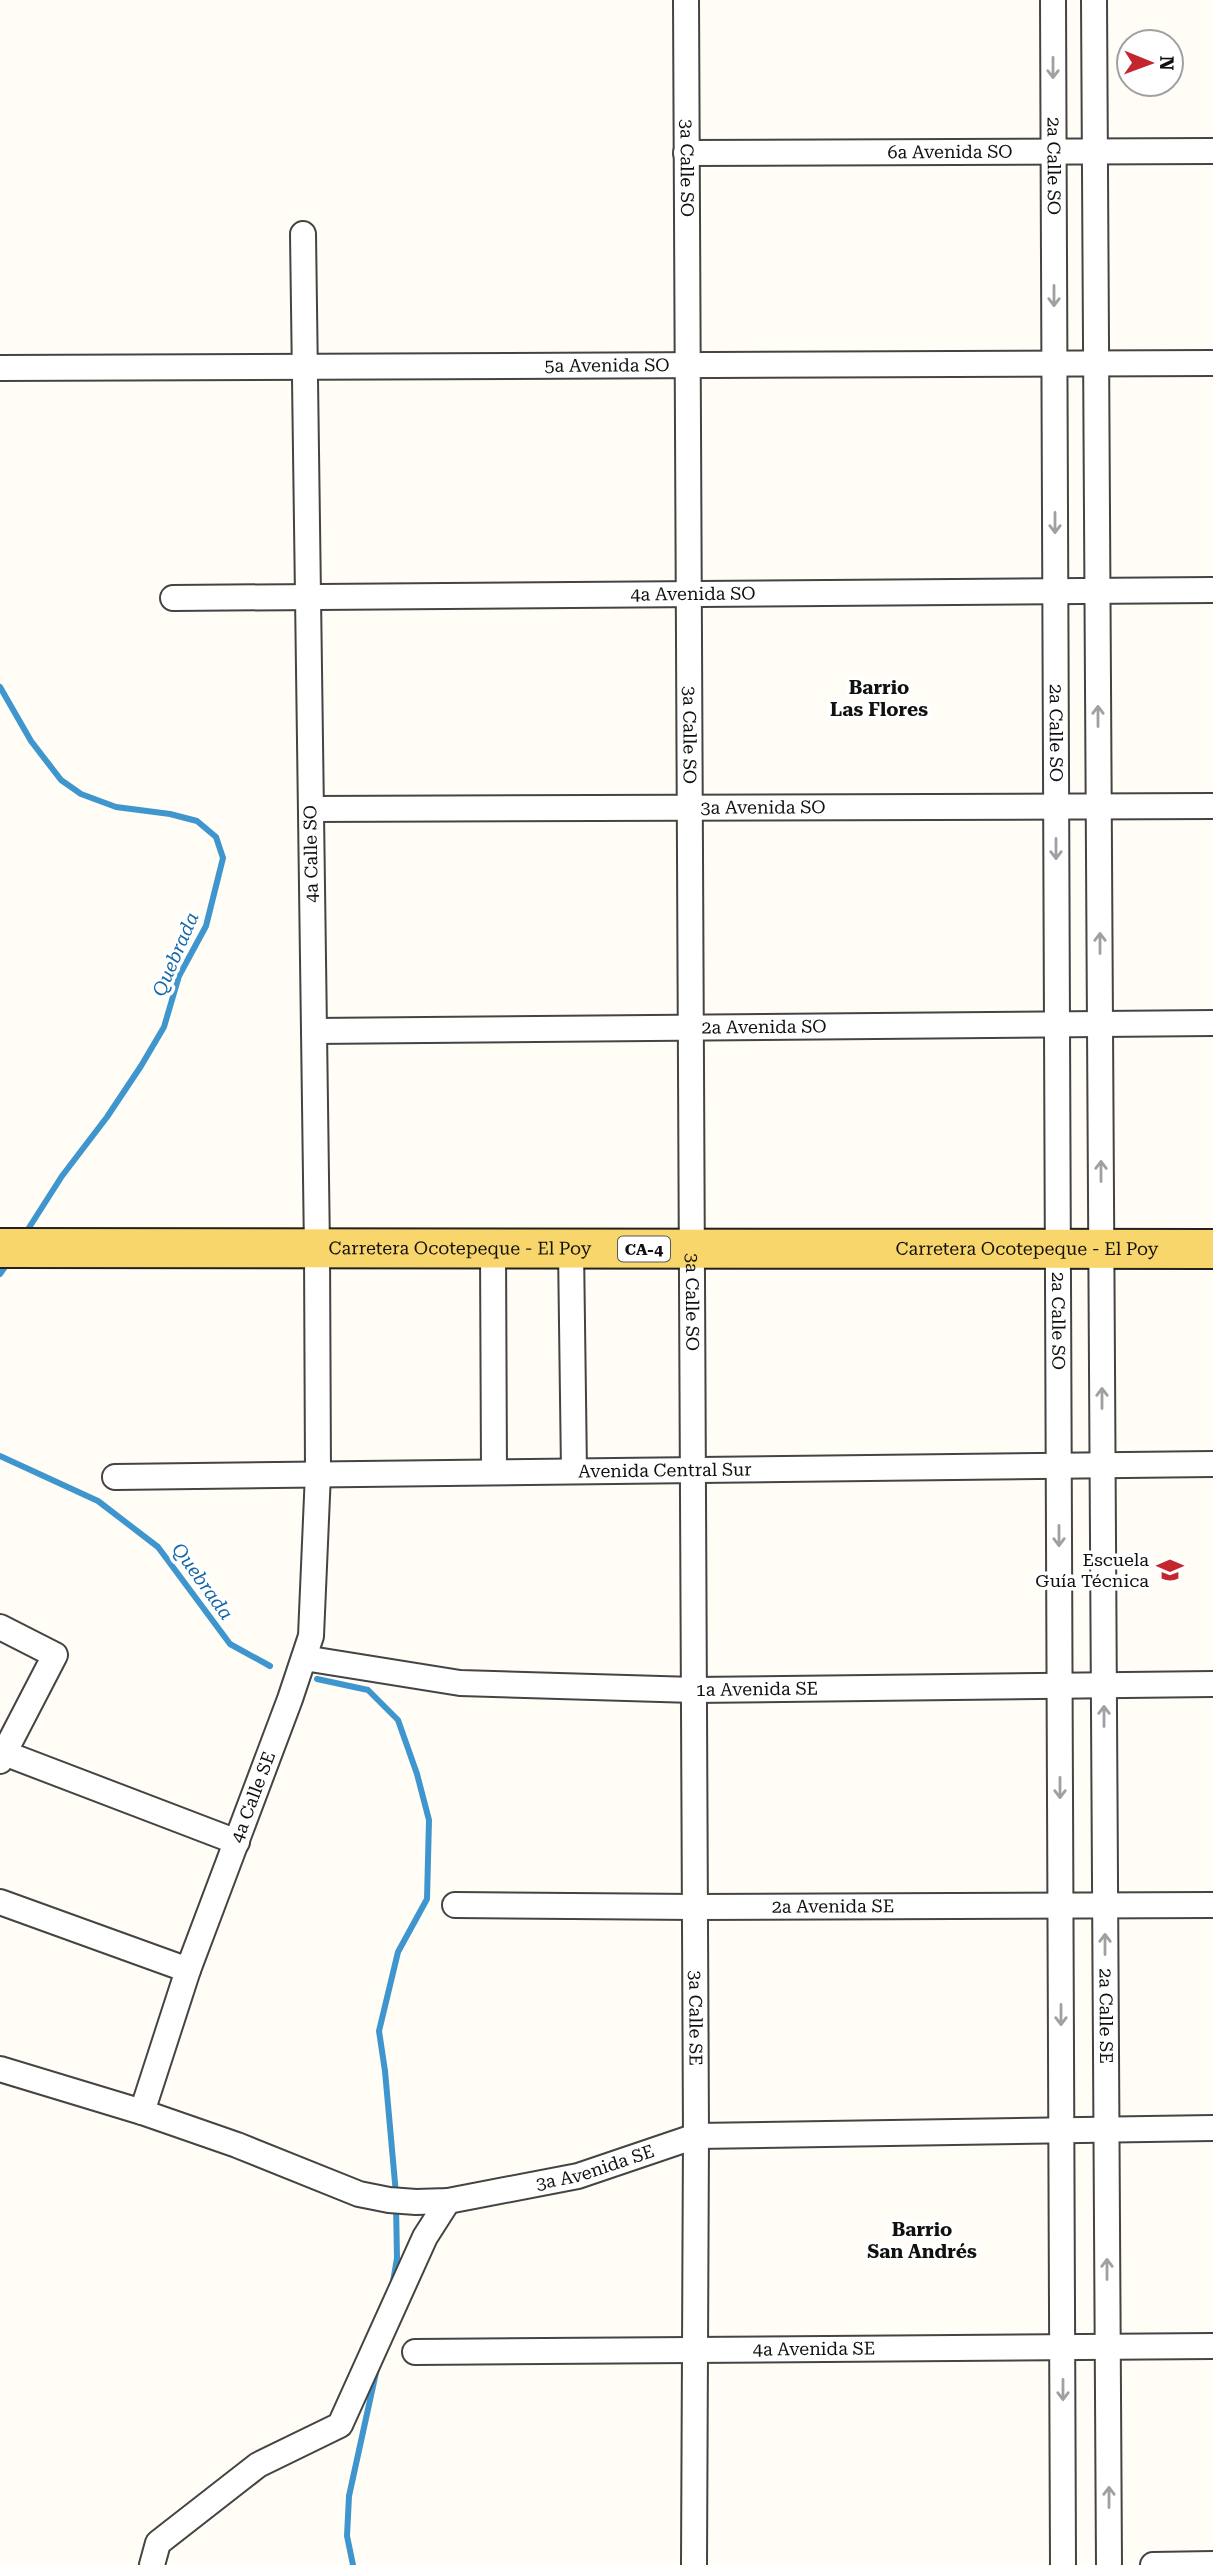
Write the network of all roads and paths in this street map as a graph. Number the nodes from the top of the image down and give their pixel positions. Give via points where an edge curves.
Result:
1 (686, 0) edge
2 (1052, 0) edge
3 (1094, 0) edge
4 (1213, 151) edge
5 (1053, 152) junction
6 (1095, 152) junction
7 (686, 153) junction
8 (303, 234) dead end
9 (1096, 363) junction
10 (1213, 363) edge
11 (1054, 364) junction
12 (687, 365) junction
13 (305, 366) junction
14 (0, 368) edge
15 (1098, 590) junction
16 (1213, 590) edge
17 (1055, 591) junction
18 (688, 594) junction
19 (308, 597) junction
20 (173, 598) dead end
21 (1099, 806) junction
22 (1213, 806) edge
23 (1056, 807) junction
24 (311, 809) junction
25 (690, 809) junction
26 (1213, 1023) edge
27 (1100, 1024) junction
28 (1057, 1025) junction
29 (691, 1027) junction
30 (314, 1031) junction
31 (0, 1248) edge
32 (493, 1249) junction
33 (570, 1249) junction
34 (692, 1249) junction
35 (1058, 1249) junction
36 (1101, 1249) junction
37 (1213, 1249) edge
38 (317, 1250) junction
39 (1213, 1464) edge
40 (1059, 1467) junction
41 (1103, 1467) junction
42 (693, 1470) junction
43 (574, 1471) junction
44 (494, 1472) junction
45 (318, 1473) junction
46 (114, 1477) dead end
47 (0, 1627) edge
48 (304, 1658) junction
49 (1059, 1684) junction
50 (1213, 1684) edge
51 (1104, 1685) junction
52 (694, 1689) junction
53 (2, 1757) edge
54 (237, 1842) junction
55 (0, 1902) edge
56 (454, 1905) dead end
57 (1105, 1905) junction
58 (1213, 1905) edge
59 (1060, 1906) junction
60 (695, 1907) junction
61 (188, 1970) junction
62 (0, 2069) edge
63 (142, 2112) junction
64 (1213, 2128) edge
65 (1061, 2130) junction
66 (1107, 2130) junction
67 (696, 2136) junction
68 (448, 2201) junction
69 (1108, 2346) junction
70 (1213, 2346) edge
71 (1062, 2347) junction
72 (695, 2350) junction
73 (415, 2352) dead end
74 (1213, 2564) edge
75 (152, 2565) edge
76 (694, 2565) edge
77 (1063, 2565) edge
78 (1109, 2565) edge
79 (1153, 2565) edge

1 - 7 street, 3a Calle SO
2 -> 5 street, 2a Calle SO
3 - 6 street
4 - 6 street, 6a Avenida SO
5 - 6 street, 6a Avenida SO
5 - 7 street, 6a Avenida SO
5 -> 11 street, 2a Calle SO
6 - 9 street
7 - 12 street, 3a Calle SO
8 - 13 street, 4a Calle SO
9 - 10 street, 5a Avenida SO
9 - 11 street, 5a Avenida SO
9 - 15 street
11 - 12 street, 5a Avenida SO
11 -> 17 street, 2a Calle SO
12 - 13 street, 5a Avenida SO
12 - 18 street, 3a Calle SO
13 - 14 street, 5a Avenida SO
13 - 19 street, 4a Calle SO
15 - 16 street, 4a Avenida SO
15 - 17 street, 4a Avenida SO
21 -> 15 street
17 - 18 street, 4a Avenida SO
17 - 23 street, 2a Calle SO
18 - 19 street, 4a Avenida SO
18 - 25 street, 3a Calle SO
19 - 20 street, 4a Avenida SO
19 - 24 street, 4a Calle SO
21 - 22 street, 3a Avenida SO
21 - 23 street, 3a Avenida SO
27 -> 21 street
23 - 25 street, 3a Avenida SO
23 -> 28 street, 2a Calle SO
24 - 25 street, 3a Avenida SO
24 - 30 street, 4a Calle SO
25 - 29 street, 3a Calle SO
26 - 27 street, 2a Avenida SO
27 - 28 street, 2a Avenida SO
36 -> 27 street
28 - 29 street, 2a Avenida SO
28 - 35 street, 2a Calle SO
29 - 30 street, 2a Avenida SO
29 - 34 street, 3a Calle SO
30 - 38 street, 4a Calle SO
31 - 38 main road, Carretera Ocotepeque - El Poy / CA-4
32 - 33 main road, Carretera Ocotepeque - El Poy / CA-4
32 - 38 main road, Carretera Ocotepeque - El Poy / CA-4
32 - 44 street
33 - 34 main road, Carretera Ocotepeque - El Poy / CA-4
33 - 43 street
34 - 35 main road, Carretera Ocotepeque - El Poy / CA-4
34 - 42 street, 3a Calle SO
35 - 36 main road, Carretera Ocotepeque - El Poy / CA-4
35 - 40 street, 2a Calle SO
36 - 37 main road, Carretera Ocotepeque - El Poy / CA-4
41 -> 36 street
38 - 45 street, 4a Calle SO
39 - 41 street, Avenida Central Sur
40 - 41 street, Avenida Central Sur
40 - 42 street, Avenida Central Sur
40 -> 49 street
41 - 51 street, 2a Calle SE
42 - 43 street, Avenida Central Sur
42 - 52 street, 3a Calle SE
43 - 44 street, Avenida Central Sur
44 - 45 street, Avenida Central Sur
45 - 46 street, Avenida Central Sur
45 - 48 street, 4a Calle SE via 311,1636
47 - 53 street via 55,1655
48 - 52 street, 1a Avenida SE via 460,1683
48 - 54 street, 4a Calle SE
49 - 51 street, 1a Avenida SE
49 - 52 street, 1a Avenida SE
49 -> 59 street
50 - 51 street, 1a Avenida SE
57 -> 51 street, 2a Calle SE
52 - 60 street, 3a Calle SE
53 - 54 street
54 - 61 street, 4a Calle SE
55 - 61 street
56 - 60 street, 2a Avenida SE
57 - 58 street, 2a Avenida SE
57 - 59 street, 2a Avenida SE
66 -> 57 street, 2a Calle SE
59 - 60 street, 2a Avenida SE
59 -> 65 street
60 - 67 street, 3a Calle SE
61 - 63 street, 4a Calle SE
62 - 63 street, 3a Avenida SE
63 - 68 street, 3a Avenida SE via 359,2194 389,2200
64 - 66 street, 3a Avenida SE
65 - 66 street, 3a Avenida SE
65 - 67 street, 3a Avenida SE
65 - 71 street
69 -> 66 street, 2a Calle SE
67 - 68 street, 3a Avenida SE via 578,2176
67 - 72 street, 3a Calle SE
68 - 75 street via 425,2237 340,2425 258,2466 158,2543
69 - 70 street, 4a Avenida SE
69 - 71 street, 4a Avenida SE
78 -> 69 street, 2a Calle SE
71 - 72 street, 4a Avenida SE
71 -> 77 street
72 - 73 street, 4a Avenida SE
72 - 76 street, 3a Calle SE
74 - 79 street

